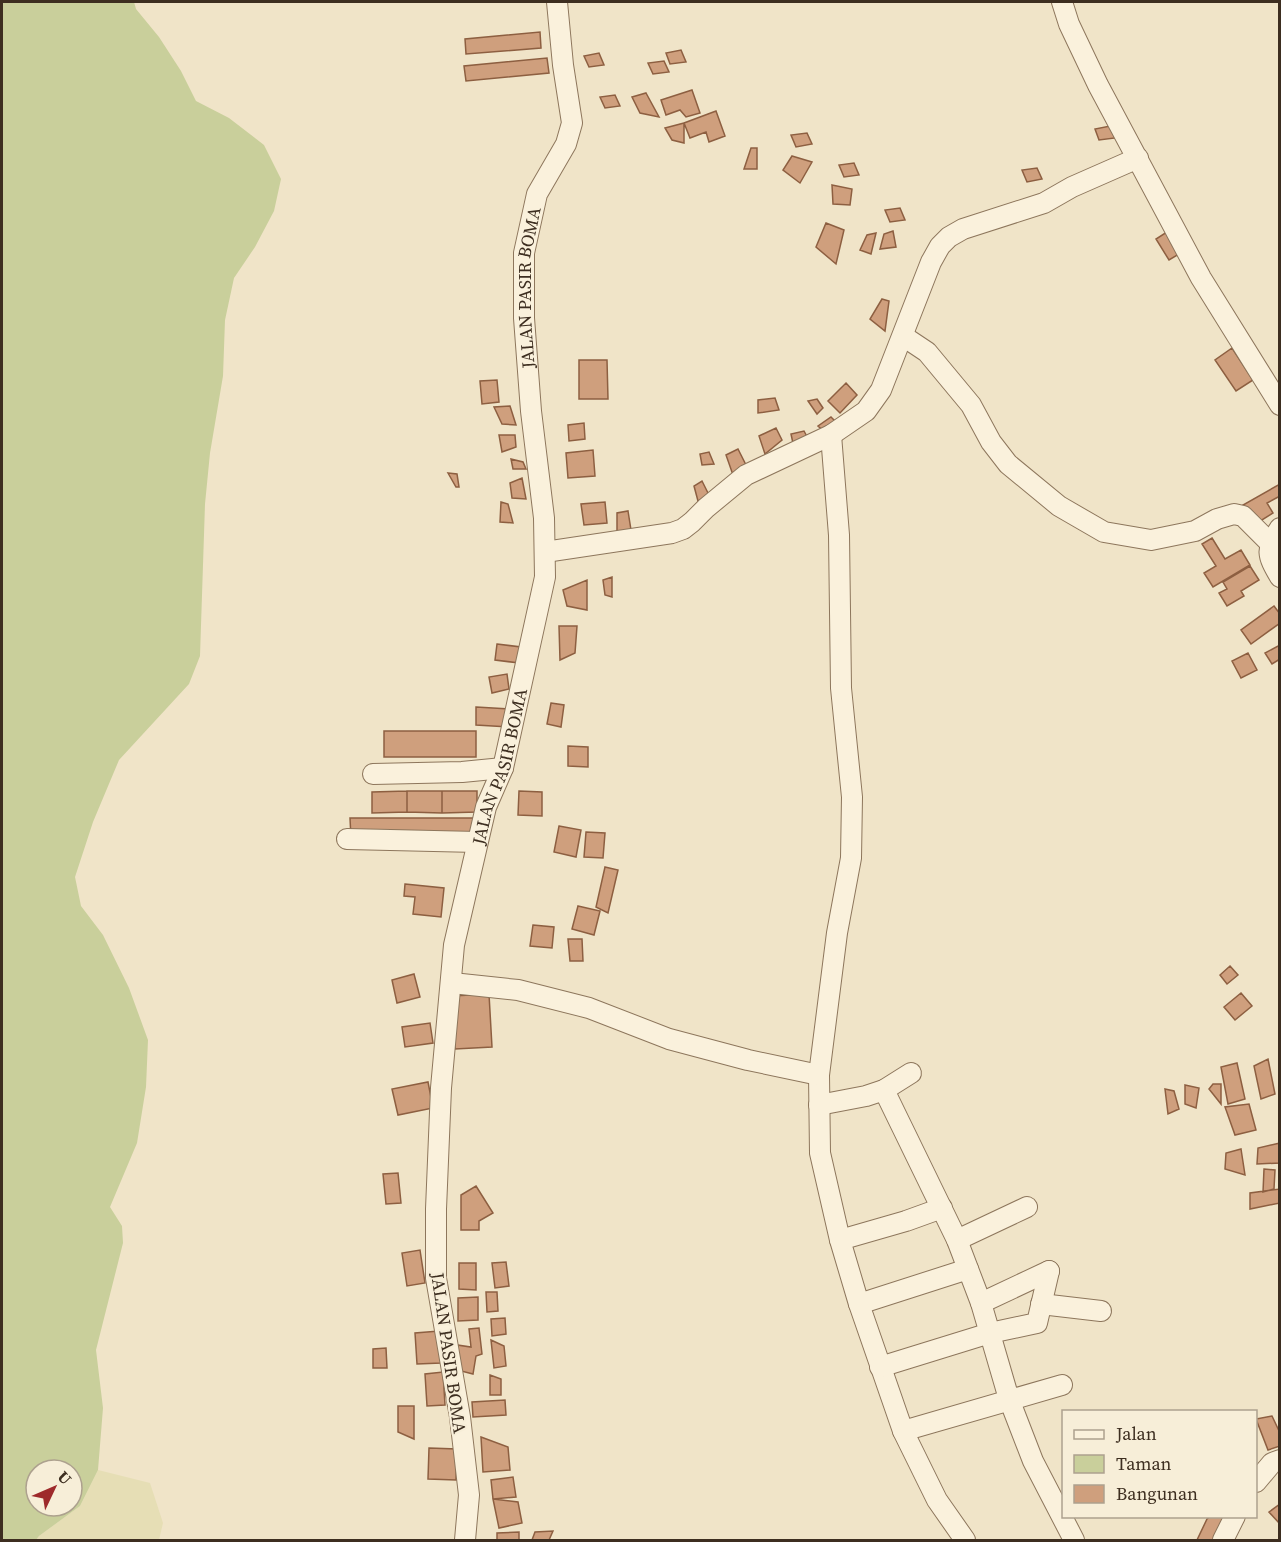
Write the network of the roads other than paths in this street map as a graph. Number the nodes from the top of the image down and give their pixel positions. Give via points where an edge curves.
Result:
1 (557, 2) edge
2 (1062, 2) edge
3 (1138, 158) junction
4 (903, 336) junction
5 (1280, 405) edge
6 (831, 435) junction
7 (1275, 536) edge
8 (545, 552) junction
9 (1280, 577) edge
10 (503, 768) junction
11 (373, 774) dead end
12 (347, 838) dead end
13 (477, 842) junction
14 (452, 983) junction
15 (911, 1072) dead end
16 (819, 1075) junction
17 (884, 1090) junction
18 (819, 1105) junction
19 (1027, 1207) dead end
20 (942, 1208) junction
21 (840, 1240) junction
22 (957, 1240) junction
23 (968, 1269) junction
24 (981, 1303) junction
25 (859, 1304) junction
26 (1041, 1304) junction
27 (1101, 1311) dead end
28 (990, 1333) junction
29 (880, 1367) junction
30 (1062, 1385) dead end
31 (1009, 1399) junction
32 (903, 1431) junction
33 (1280, 1460) edge
34 (1257, 1481) edge
35 (1062, 1517) edge
36 (1063, 1518) edge
37 (1234, 1518) edge
38 (465, 1540) edge
39 (964, 1540) edge
40 (1074, 1540) edge
41 (1223, 1540) edge

1 - 8 street, JALAN PASIR BOMA via 572,123 566,144 537,194 524,253 525,329
2 - 3 street via 1098,85
3 - 4 street via 1044,203 949,237 931,262
3 - 5 street via 1201,278
4 - 6 street via 881,390 866,411
4 - 7 street via 927,352 970,405 1008,464 1059,506 1104,532 1151,540 1195,531 1234,513
6 - 8 street via 746,475 683,529
6 - 16 street via 839,535 841,688 852,797 851,858
7 - 9 street via 1268,553
8 - 10 street, JALAN PASIR BOMA via 545,577
10 - 11 street
10 - 13 street, JALAN PASIR BOMA via 486,807
12 - 13 street
13 - 14 street, JALAN PASIR BOMA via 454,945
14 - 16 street via 518,990 579,1005 669,1039
14 - 38 street, JALAN PASIR BOMA via 441,1088 436,1278 469,1495
15 - 17 street
16 - 18 street
17 - 18 street
17 - 20 street
18 - 21 street via 820,1153
19 - 22 street
20 - 21 street
20 - 22 street
21 - 25 street
22 - 23 street
23 - 24 street
23 - 25 street
24 - 26 street via 1049,1271
24 - 28 street
25 - 29 street
26 - 27 street
26 - 28 street via 1037,1323
28 - 29 street
28 - 31 street
29 - 32 street
30 - 31 street
31 - 32 street
31 - 35 street via 1033,1461
32 - 39 street via 937,1500
33 - 34 street via 1272,1463
36 - 40 street
37 - 41 street

